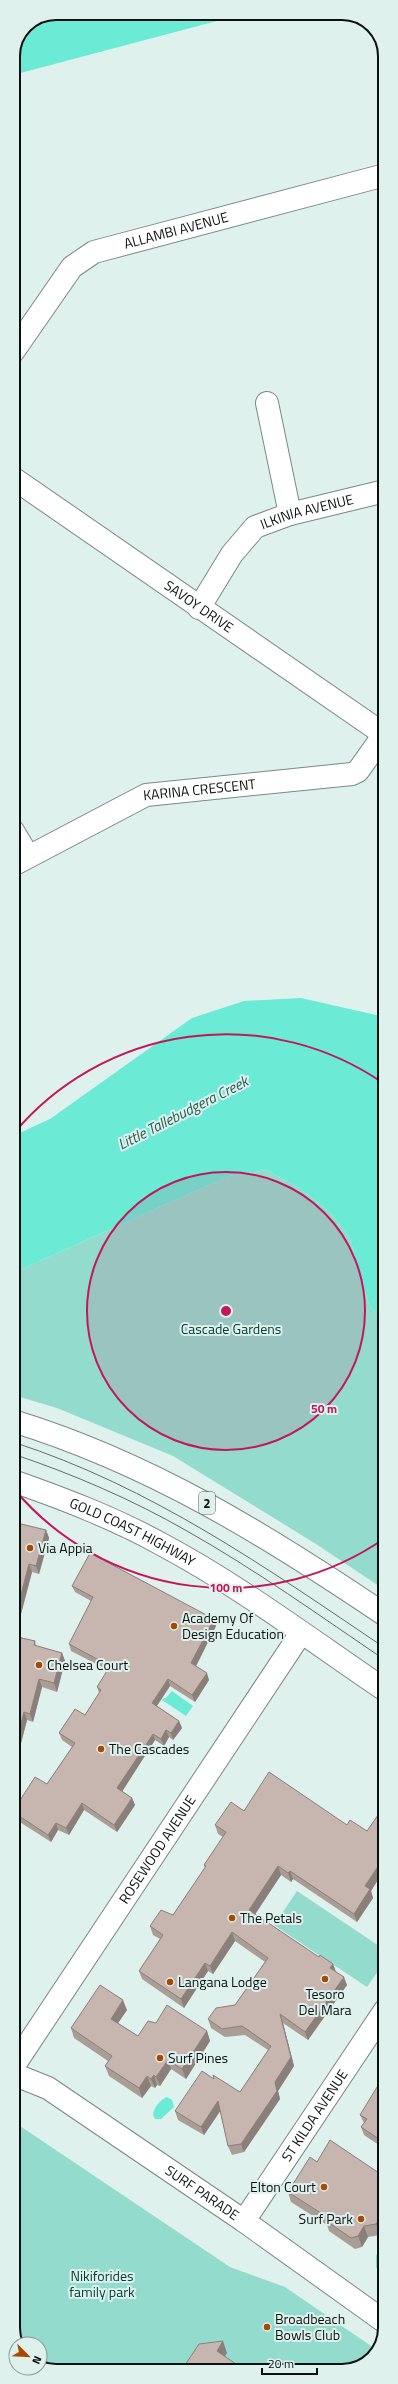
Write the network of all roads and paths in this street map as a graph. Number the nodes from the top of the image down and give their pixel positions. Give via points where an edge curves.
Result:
1 (378, 176) edge
2 (20, 342) edge
3 (267, 403) dead end
4 (20, 483) edge
5 (378, 493) edge
6 (290, 514) junction
7 (199, 608) junction
8 (378, 730) edge
9 (378, 743) edge
10 (21, 860) edge
11 (20, 1423) edge
12 (20, 1484) edge
13 (378, 1611) edge
14 (301, 1633) junction
15 (378, 1685) edge
16 (378, 2020) edge
17 (20, 2056) edge
18 (20, 2077) edge
19 (244, 2221) junction
20 (378, 2317) edge

1 - 2 main road, ALLAMBI AVENUE via 94,252 72,267
3 - 6 main road
4 - 7 main road, SAVOY DRIVE
5 - 6 main road, ILKINIA AVENUE
6 - 7 main road, ILKINIA AVENUE via 255,527 232,554
7 - 8 main road, SAVOY DRIVE
9 - 10 main road, KARINA CRESCENT via 358,771 352,774 146,794
11 - 13 main road, 2 via 45,1431 184,1490 235,1519
12 - 14 main road, GOLD COAST HIGHWAY via 84,1507 161,1544 235,1588
14 - 15 main road, GOLD COAST HIGHWAY
14 - 17 main road, ROSEWOOD AVENUE
16 - 19 main road, ST KILDA AVENUE
18 - 19 main road, SURF PARADE via 48,2088
19 - 20 main road, SURF PARADE

